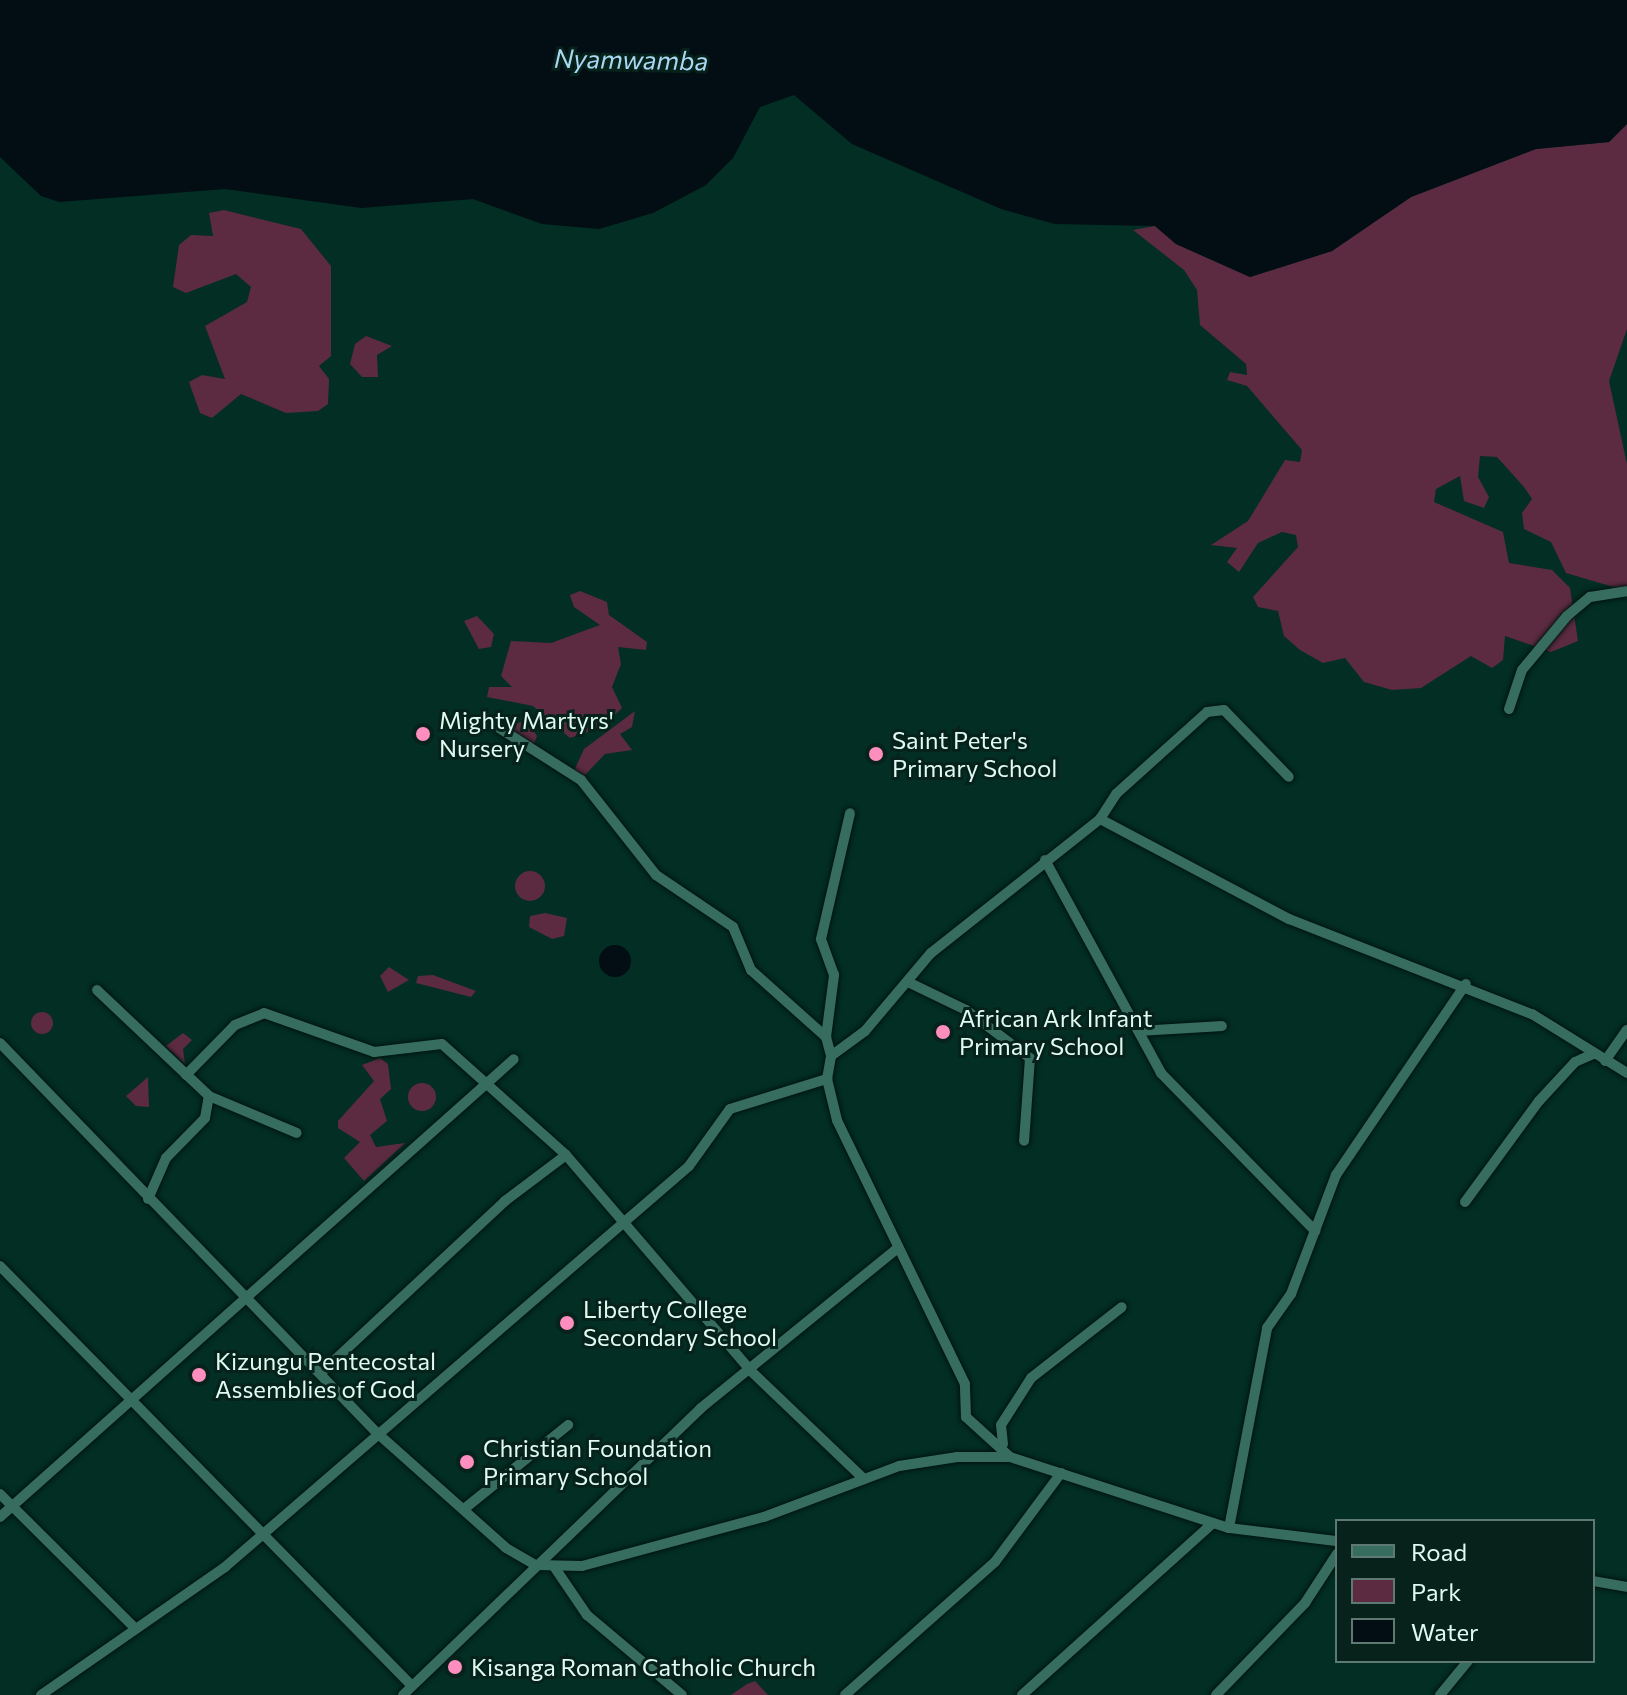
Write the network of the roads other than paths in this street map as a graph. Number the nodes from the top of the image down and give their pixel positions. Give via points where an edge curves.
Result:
1 (1627, 591) edge
2 (1509, 709) dead end
3 (499, 728) dead end
4 (1289, 777) dead end
5 (850, 813) dead end
6 (1100, 819) junction
7 (1045, 860) junction
8 (910, 983) junction
9 (1466, 984) junction
10 (97, 990) dead end
11 (1222, 1026) dead end
12 (1627, 1030) edge
13 (1139, 1031) junction
14 (826, 1037) junction
15 (0, 1043) edge
16 (1593, 1054) junction
17 (831, 1056) junction
18 (514, 1059) dead end
19 (1605, 1061) junction
20 (1627, 1073) edge
21 (186, 1075) junction
22 (827, 1079) junction
23 (486, 1086) junction
24 (209, 1096) junction
25 (297, 1133) dead end
26 (1024, 1141) dead end
27 (566, 1155) junction
28 (148, 1199) junction
29 (1465, 1202) dead end
30 (622, 1223) junction
31 (1315, 1231) junction
32 (898, 1248) junction
33 (0, 1266) edge
34 (245, 1296) junction
35 (1122, 1307) dead end
36 (324, 1370) junction
37 (751, 1371) junction
38 (130, 1397) junction
39 (568, 1425) dead end
40 (376, 1432) junction
41 (1003, 1444) junction
42 (1010, 1457) junction
43 (1061, 1473) junction
44 (863, 1478) junction
45 (0, 1494) edge
46 (16, 1503) junction
47 (464, 1509) junction
48 (0, 1517) edge
49 (1213, 1523) junction
50 (1229, 1528) junction
51 (263, 1534) junction
52 (1335, 1541) edge
53 (1335, 1557) edge
54 (536, 1565) junction
55 (555, 1568) junction
56 (1595, 1581) edge
57 (1627, 1587) edge
58 (134, 1627) junction
59 (1466, 1663) edge
60 (410, 1684) junction
61 (41, 1695) edge
62 (403, 1695) edge
63 (682, 1695) edge
64 (845, 1695) edge
65 (1022, 1695) edge
66 (1216, 1695) edge
67 (1440, 1695) edge

1 - 2 street via 1590,597 1567,616 1522,670
3 - 14 street via 591,789 656,875 733,927 770,993
4 - 6 street via 1224,710 1207,712 1116,794
5 - 14 street via 821,939 834,975
6 - 7 street
6 - 9 street via 1299,924
7 - 8 street via 931,953
7 - 13 street
8 - 17 street
8 - 26 street via 966,1010 1030,1058
9 - 16 street
9 - 31 street via 1336,1175
10 - 21 street
11 - 13 street
12 - 19 street
13 - 31 street via 1170,1085 1229,1135
14 - 17 street
15 - 28 street
16 - 19 street
16 - 29 street via 1575,1062 1539,1101
17 - 22 street
18 - 23 street
19 - 20 street
21 - 23 street via 235,1025 264,1013 374,1052 442,1044
21 - 24 street
22 - 30 street via 730,1109 689,1166
22 - 32 street via 837,1120
23 - 27 street
23 - 34 street
24 - 25 street
24 - 28 street via 205,1118 166,1158
27 - 30 street
27 - 36 street via 505,1201
28 - 34 street
30 - 37 street
30 - 40 street
31 - 50 street via 1291,1294 1267,1328
32 - 37 street
32 - 41 street via 965,1384 969,1423
33 - 38 street
34 - 36 street
34 - 38 street
35 - 41 street via 1031,1378 1001,1425
36 - 40 street
37 - 44 street
37 - 54 street via 701,1408
38 - 46 street
38 - 51 street
39 - 47 street
40 - 47 street
40 - 51 street
41 - 42 street
42 - 43 street
42 - 44 street via 925,1461
43 - 49 street
43 - 64 street via 995,1562
44 - 55 street via 715,1532
45 - 46 street
46 - 48 street
46 - 58 street
47 - 54 street
49 - 50 street
49 - 65 street
50 - 52 street
51 - 58 street
51 - 60 street
53 - 66 street via 1305,1603
54 - 55 street
54 - 60 street
55 - 63 street via 587,1615
56 - 57 street
58 - 61 street
59 - 67 street
60 - 62 street

